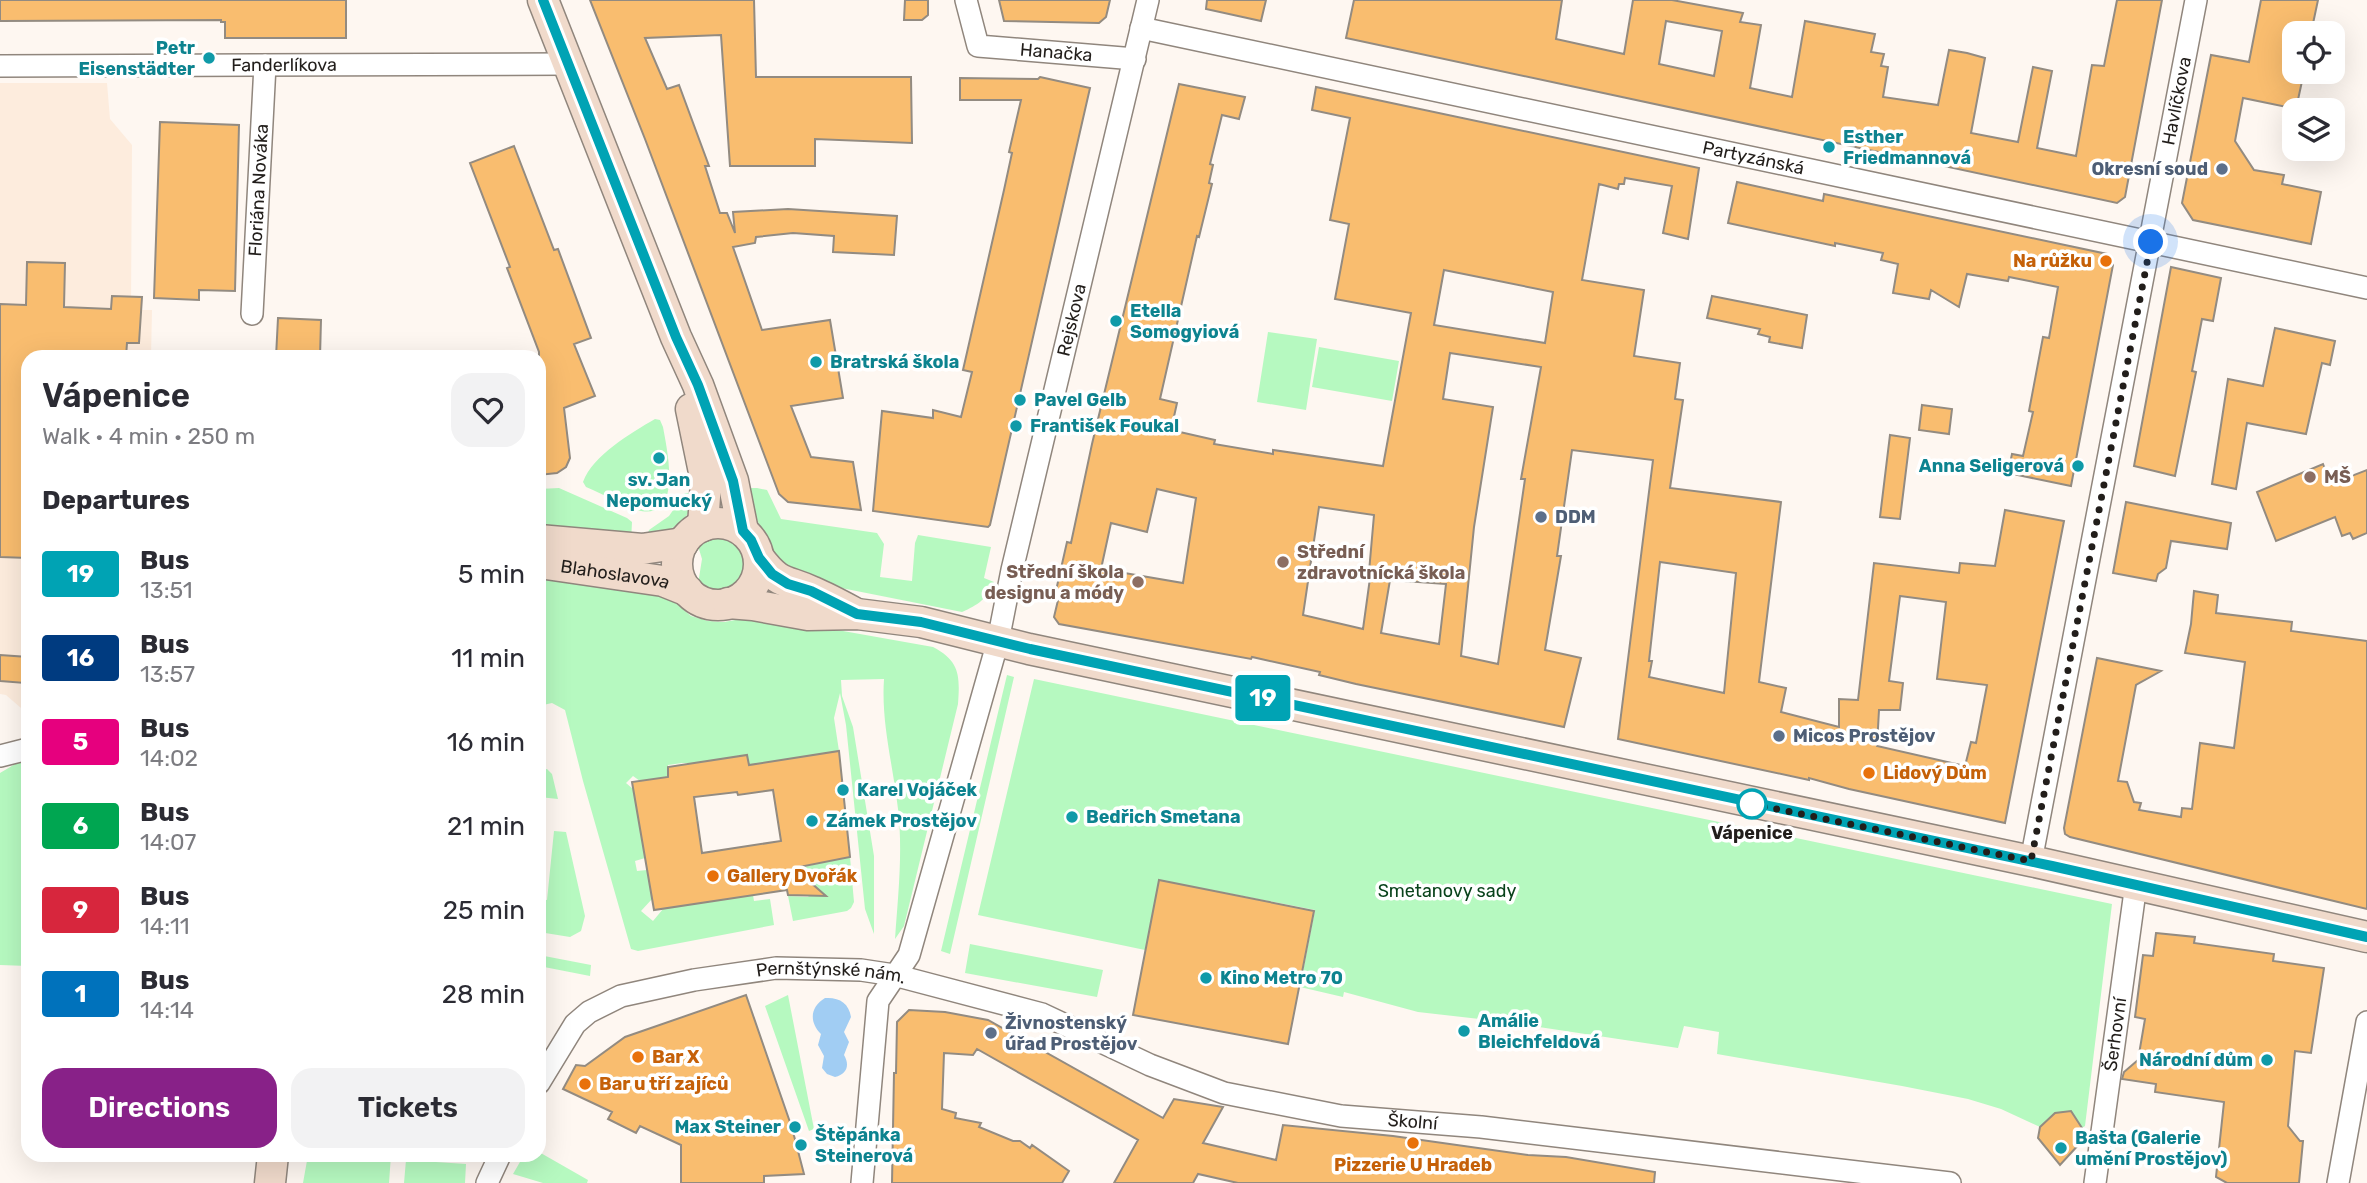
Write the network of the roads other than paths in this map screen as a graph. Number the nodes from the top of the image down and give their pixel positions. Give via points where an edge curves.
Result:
1 (543, 0) edge
2 (966, 0) edge
3 (1148, 0) edge
4 (2196, 0) edge
5 (1141, 28) junction
6 (1135, 59) junction
7 (568, 64) junction
8 (265, 65) junction
9 (0, 66) edge
10 (2151, 242) junction
11 (2367, 288) edge
12 (252, 314) dead end
13 (676, 337) junction
14 (743, 531) junction
15 (693, 535) junction
16 (546, 541) edge
17 (759, 558) junction
18 (546, 564) edge
19 (688, 592) junction
20 (728, 603) junction
21 (857, 614) junction
22 (998, 641) junction
23 (21, 751) edge
24 (0, 756) edge
25 (2031, 861) junction
26 (2136, 884) junction
27 (2367, 937) edge
28 (894, 975) junction
29 (2367, 1022) edge
30 (546, 1072) edge
31 (272, 1162) edge
32 (496, 1162) edge
33 (270, 1183) edge
34 (486, 1183) edge
35 (862, 1183) edge
36 (1950, 1183) edge
37 (2095, 1183) edge
38 (2338, 1183) edge

1 - 7 main road
2 - 6 street, Hanačka via 978,46
3 - 5 street, Rejskova
4 - 10 street, Havlíčkova
5 - 6 street, Rejskova
5 - 10 street, Partyzánská
6 - 22 street, Rejskova
7 - 8 street, Fanderlíkova
7 - 13 main road
8 - 9 street, Fanderlíkova
8 - 12 street, Floriána Nováka
10 - 11 street, Partyzánská
10 - 25 street, Havlíčkova
13 - 14 main road via 733,481
13 - 15 main road via 706,482
14 - 15 main road via 715,523
14 - 17 main road
15 - 16 main road, Blahoslavova via 642,549
15 - 19 main road via 678,555 677,568
17 - 20 main road via 754,584
17 - 21 main road via 788,584
18 - 19 main road, Blahoslavova via 663,581
19 - 20 main road via 703,602
20 - 21 main road via 808,615
21 - 22 main road via 921,622
22 - 25 main road
22 - 28 street, Rejskova via 909,955
23 - 24 street
25 - 26 main road
26 - 27 main road
26 - 37 street, Šerhovní
28 - 30 street, Pernštýnské nám. via 776,968 638,992 606,1002 575,1024
28 - 35 street, Pernštýnské nám. via 878,1001
28 - 36 street, Školní via 1042,1014 1150,1065 1224,1093 1340,1116 1481,1127
29 - 38 street
31 - 33 main road
32 - 34 street

